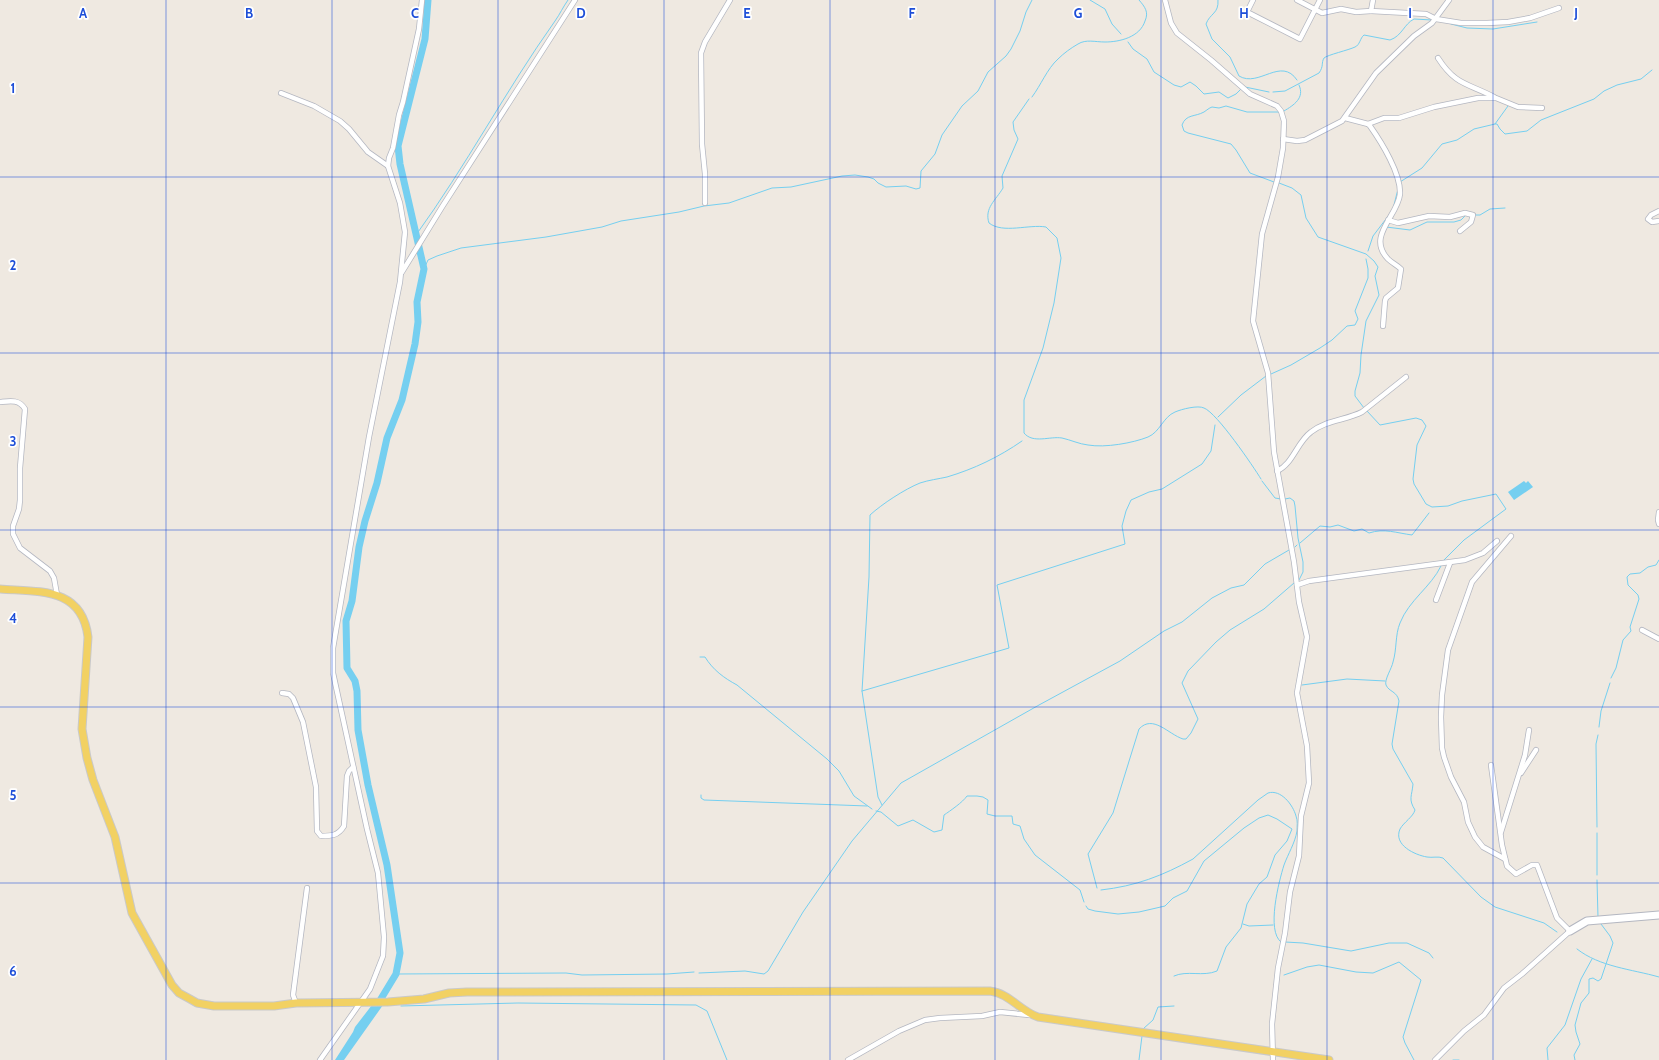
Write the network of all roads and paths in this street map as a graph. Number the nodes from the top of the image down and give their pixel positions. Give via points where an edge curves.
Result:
1 (422, 0) edge
2 (575, 0) edge
3 (730, 0) edge
4 (1164, 0) edge
5 (1253, 0) edge
6 (1297, 0) edge
7 (1320, 0) edge
8 (1373, 0) edge
9 (1449, 0) edge
10 (1559, 8) dead end
11 (1315, 10) junction
12 (1372, 11) junction
13 (1436, 19) junction
14 (1438, 58) dead end
15 (281, 93) dead end
16 (1496, 98) junction
17 (1542, 108) dead end
18 (1345, 118) junction
19 (1368, 124) junction
20 (1283, 139) junction
21 (388, 166) junction
22 (705, 203) dead end
23 (1659, 211) edge
24 (1388, 220) junction
25 (1659, 221) edge
26 (1460, 230) dead end
27 (401, 274) junction
28 (1383, 326) dead end
29 (1406, 377) dead end
30 (0, 402) edge
31 (1277, 471) junction
32 (1659, 512) edge
33 (1659, 524) edge
34 (1512, 536) dead end
35 (1497, 541) dead end
36 (1450, 562) junction
37 (1297, 585) junction
38 (0, 589) edge
39 (57, 595) junction
40 (1436, 600) dead end
41 (1642, 630) dead end
42 (1659, 639) edge
43 (282, 693) dead end
44 (1529, 730) dead end
45 (1536, 750) dead end
46 (1491, 765) dead end
47 (353, 767) junction
48 (1518, 778) junction
49 (1501, 835) junction
50 (1505, 859) junction
51 (307, 888) dead end
52 (1659, 915) edge
53 (1570, 931) junction
54 (360, 1002) junction
55 (296, 1003) junction
56 (1032, 1015) junction
57 (1273, 1051) junction
58 (320, 1060) edge
59 (848, 1060) edge
60 (1273, 1060) edge
61 (1329, 1060) edge
62 (1435, 1060) edge

1 - 21 street via 419,29
2 - 27 street
3 - 22 street via 701,53
4 - 20 street via 1177,33 1250,94 1277,106 1284,121
5 - 11 street via 1247,12 1300,39
6 - 11 street
7 - 11 street
8 - 12 street
9 - 13 street
10 - 13 street via 1508,22 1461,23
11 - 12 street via 1322,13 1341,9 1356,12
12 - 13 street via 1426,14
13 - 18 street via 1376,73
14 - 16 street via 1448,73 1458,81
15 - 21 street via 314,106 340,121 368,152
16 - 17 street via 1518,107
16 - 19 street via 1472,99 1399,118 1384,118
18 - 19 street
18 - 20 street via 1305,140
19 - 24 street via 1390,159 1400,189 1398,203
20 - 31 street via 1278,177 1262,234 1254,309 1255,329 1268,373
21 - 27 street via 400,203 405,232
23 - 25 street via 1648,219 1652,222
24 - 26 street via 1398,223 1429,216 1473,214 1471,222
24 - 28 street via 1382,232 1382,243 1385,255 1400,269 1400,274 1398,288 1386,298
27 - 47 street via 333,648 333,673
29 - 31 street via 1356,416 1330,423 1311,432 1283,468
30 - 39 street via 16,401 24,409 20,500 13,526 14,537 23,551 50,571
31 - 37 street
32 - 33 street
34 - 50 street via 1472,582 1448,650 1441,710 1444,757 1462,798 1468,822 1483,847
35 - 36 street via 1477,556
36 - 37 street via 1309,581
36 - 40 street
37 - 57 street via 1307,637 1297,693 1307,746 1309,783 1301,816 1299,856 1290,892 1278,968 1272,1024
38 - 39 main road
39 - 55 main road via 68,599 75,606 86,626 88,637 82,729 87,758 115,837 132,913 169,980 184,996 208,1005 274,1006
41 - 42 street
43 - 47 street via 293,698 303,722 316,786 317,831 321,836 336,835 344,826 347,776
44 - 48 street
45 - 48 street
46 - 49 street
47 - 54 street via 378,873 384,937 383,956 377,973 370,989
48 - 49 street
49 - 50 street
50 - 53 street via 1509,869 1516,874 1537,865 1557,918
51 - 55 street via 293,995
52 - 53 street via 1587,921
53 - 62 street via 1504,988 1484,1015
54 - 55 main road
54 - 56 main road via 424,999 467,992 990,991 1003,995
54 - 58 street
56 - 57 main road
56 - 59 street via 1000,1012 982,1016 925,1020 899,1031
57 - 60 street
57 - 61 main road

